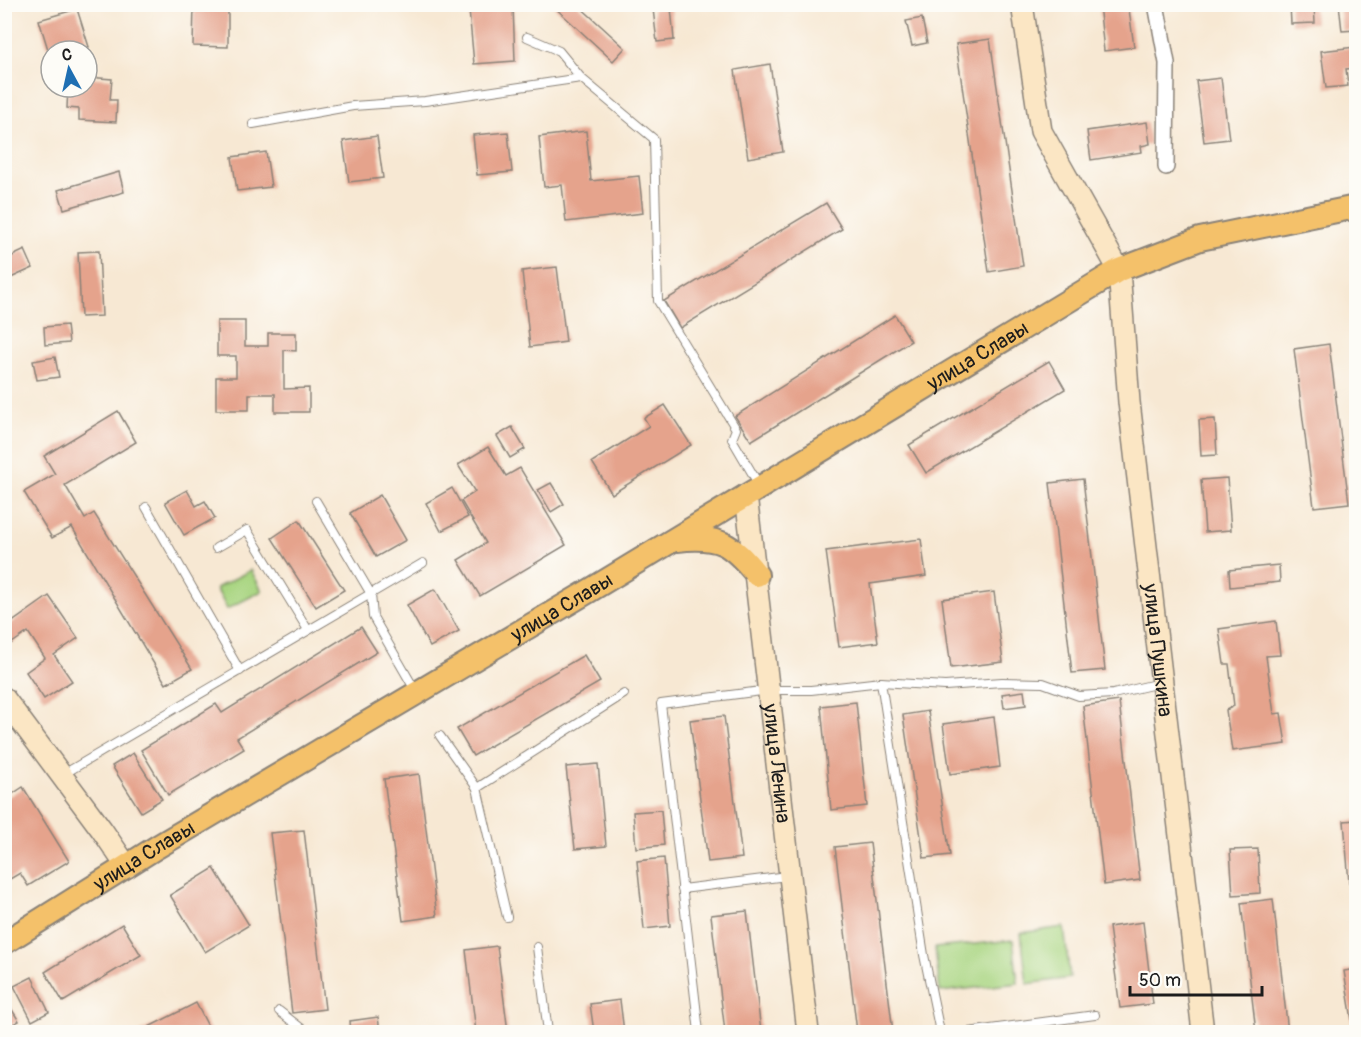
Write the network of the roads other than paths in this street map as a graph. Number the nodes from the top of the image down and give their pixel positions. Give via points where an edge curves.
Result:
1 (746, 4) edge
2 (753, 4) edge
3 (1022, 4) edge
4 (1156, 4) edge
5 (527, 37) dead end
6 (581, 78) junction
7 (253, 124) dead end
8 (1166, 167) dead end
9 (1356, 207) edge
10 (1119, 270) junction
11 (753, 490) junction
12 (316, 501) dead end
13 (146, 507) dead end
14 (673, 540) junction
15 (216, 548) dead end
16 (423, 563) dead end
17 (757, 575) junction
18 (371, 594) junction
19 (308, 630) junction
20 (240, 671) junction
21 (881, 682) junction
22 (1162, 682) junction
23 (769, 690) junction
24 (417, 694) junction
25 (624, 694) dead end
26 (4, 698) edge
27 (440, 736) dead end
28 (60, 775) junction
29 (477, 788) junction
30 (127, 867) junction
31 (792, 876) junction
32 (682, 889) junction
33 (507, 917) dead end
34 (4, 943) edge
35 (537, 947) dead end
36 (279, 1011) dead end
37 (1095, 1015) dead end
38 (306, 1032) edge
39 (548, 1032) edge
40 (699, 1032) edge
41 (808, 1032) edge
42 (940, 1032) edge
43 (968, 1032) edge
44 (1203, 1032) edge

1 - 2 lane
3 - 10 street via 1041,131
4 - 8 street via 1167,63
5 - 6 lane via 559,51
6 - 7 lane via 425,101 353,106
6 - 11 lane via 654,139 658,301 736,429 732,439
9 - 10 main road, улица Славы via 1200,239
10 - 11 main road, улица Славы
10 - 22 street, улица Пушкина via 1129,402
11 - 14 main road, улица Славы
11 - 17 street, улица Ленина
12 - 18 lane
13 - 20 lane
14 - 17 main road via 717,539 737,550
14 - 24 main road, улица Славы
15 - 19 lane via 247,530
16 - 18 lane
17 - 23 street, улица Ленина
18 - 19 lane
18 - 24 lane via 373,617
19 - 20 lane
20 - 28 lane
21 - 22 lane via 945,687 1043,683 1079,696 1113,694
21 - 23 lane
21 - 42 lane
22 - 44 street, улица Пушкина
23 - 31 street, улица Ленина
23 - 32 lane via 661,704
24 - 30 main road, улица Славы
25 - 29 lane
26 - 28 street
27 - 29 lane
28 - 30 street
29 - 33 lane
30 - 34 main road, улица Славы
31 - 32 lane
31 - 41 street, улица Ленина
32 - 40 lane
35 - 39 lane
36 - 38 lane
37 - 43 lane

